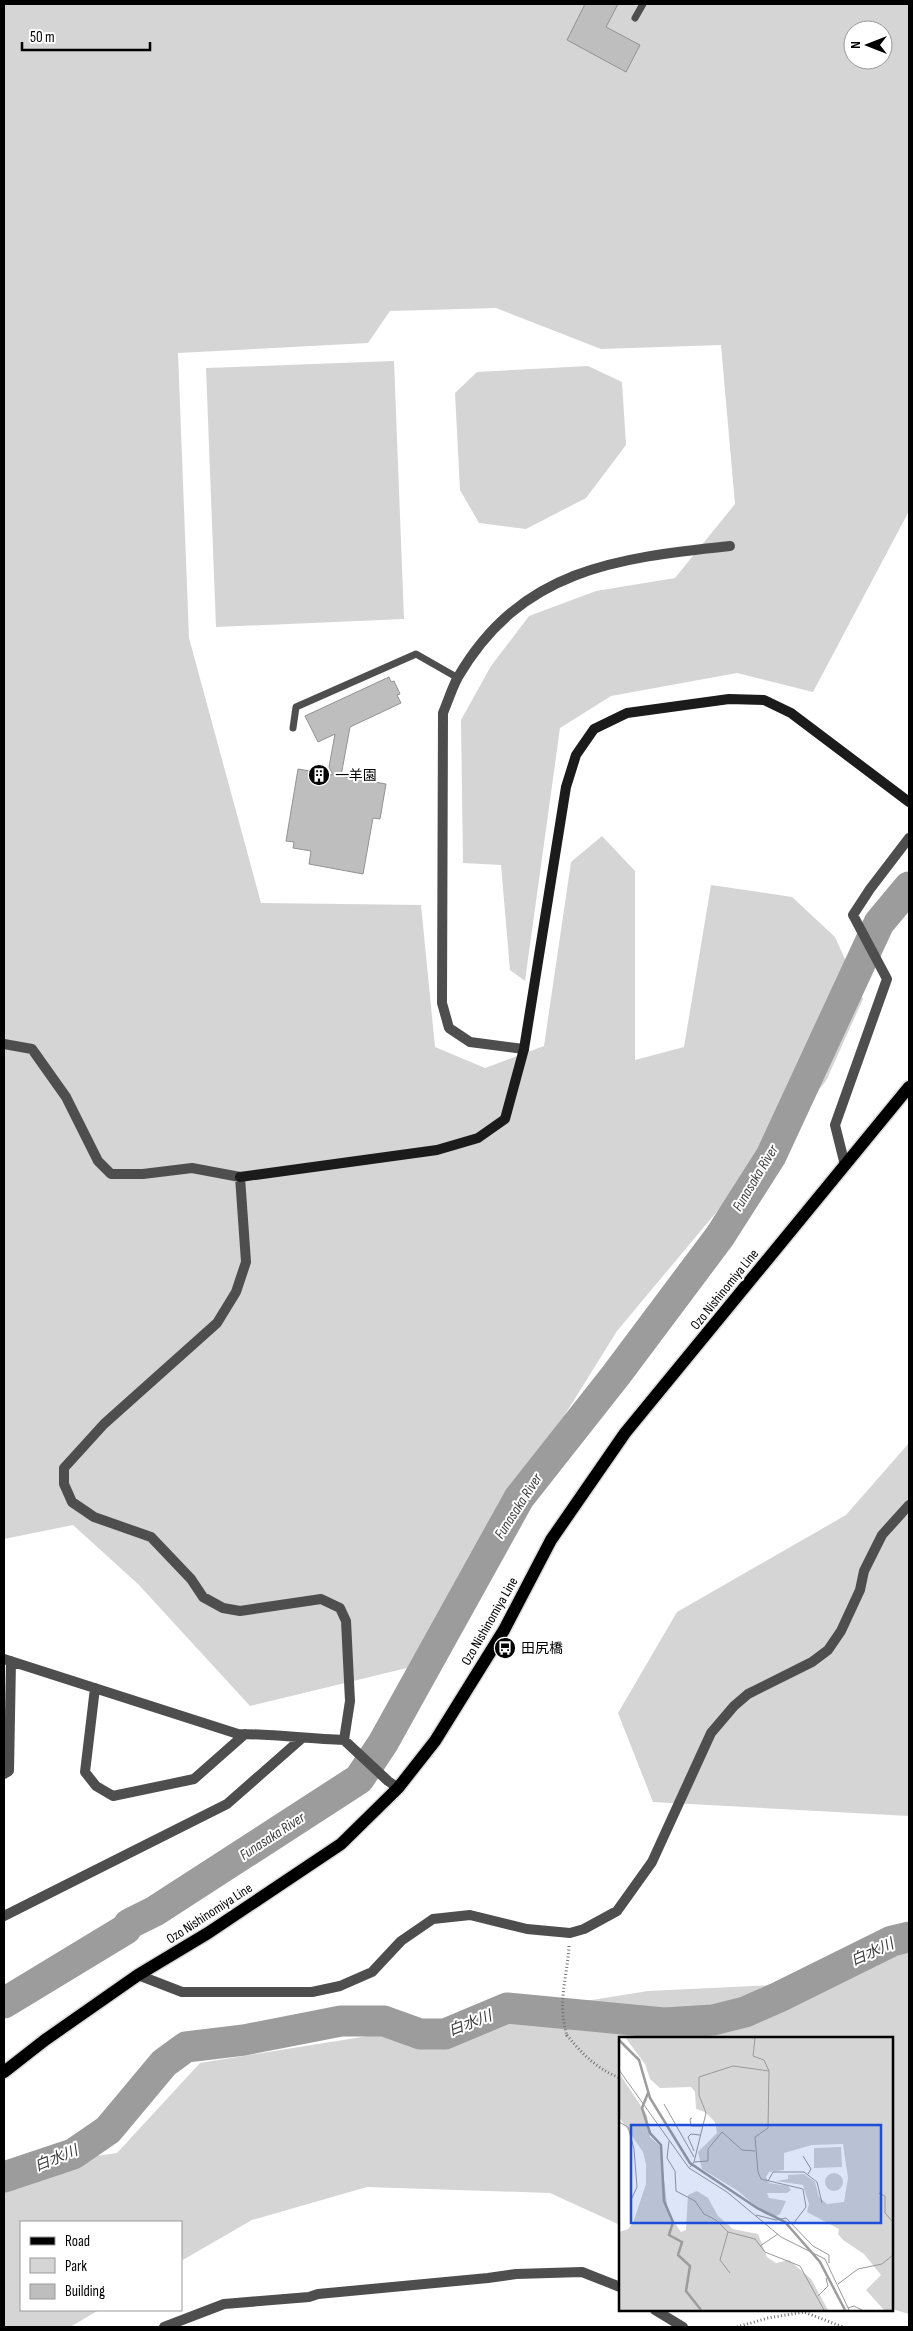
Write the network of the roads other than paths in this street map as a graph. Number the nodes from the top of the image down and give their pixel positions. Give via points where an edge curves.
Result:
1 (643, 4) edge
2 (635, 18) dead end
3 (730, 546) dead end
4 (458, 678) junction
5 (293, 728) dead end
6 (909, 802) edge
7 (909, 838) edge
8 (4, 1044) edge
9 (524, 1049) junction
10 (909, 1087) edge
11 (845, 1165) junction
12 (240, 1177) junction
13 (909, 1505) edge
14 (7, 1660) edge
15 (95, 1688) junction
16 (245, 1734) junction
17 (300, 1739) junction
18 (347, 1743) junction
19 (4, 1774) edge
20 (393, 1784) junction
21 (4, 1916) edge
22 (138, 1975) junction
23 (4, 2072) edge
24 (619, 2287) edge
25 (657, 2311) edge
26 (164, 2327) edge
27 (683, 2327) edge

1 - 2 lane
3 - 4 street via 672,552 610,564 568,577 537,593 504,617
4 - 5 lane via 416,654 296,707
4 - 9 street via 443,712 442,1003 449,1028 470,1042
6 - 9 street via 797,718 764,700 729,699 627,712 594,729 576,755 566,787
7 - 11 street via 853,915 887,979 835,1125
8 - 12 street via 32,1049 66,1097 98,1161 111,1174 192,1168
9 - 12 street via 505,1119 478,1138 436,1150
10 - 11 main road, Ozo Nishinomiya Line
11 - 20 main road, Ozo Nishinomiya Line via 625,1433 551,1540 504,1630 435,1741
12 - 18 street via 246,1262 236,1292 217,1323 104,1424 64,1468 64,1484 72,1502 94,1518 151,1537 191,1579 203,1597 223,1608 240,1611 321,1599 340,1608 346,1621 350,1701
13 - 22 street via 882,1535 841,1631 828,1650 812,1662 748,1694 711,1733 652,1862 617,1911 570,1933 527,1929 470,1915 433,1919 401,1942 372,1972 340,1986 312,1992 182,1992
14 - 15 street
14 - 19 street via 9,1771
15 - 16 street
15 - 16 street via 85,1772 96,1786 113,1796 194,1779
16 - 17 street via 277,1734
17 - 18 street
17 - 21 street via 226,1804
18 - 20 street
20 - 22 main road, Ozo Nishinomiya Line via 341,1844 208,1933
22 - 23 main road, Ozo Nishinomiya Line
24 - 26 street via 582,2272 516,2274 224,2304
25 - 27 street

